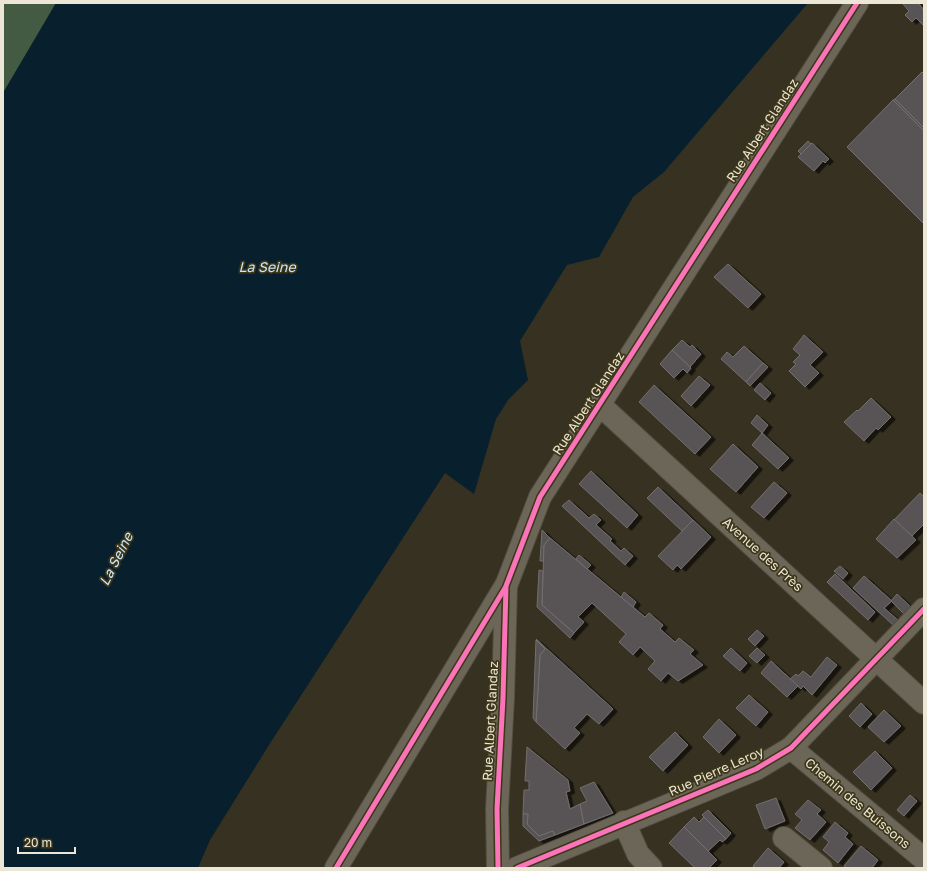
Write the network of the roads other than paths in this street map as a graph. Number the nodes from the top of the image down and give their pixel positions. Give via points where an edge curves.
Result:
1 (857, 3) edge
2 (600, 406) junction
3 (506, 586) junction
4 (924, 609) edge
5 (877, 658) junction
6 (924, 703) edge
7 (791, 748) junction
8 (624, 822) junction
9 (784, 838) dead end
10 (924, 859) edge
11 (336, 868) edge
12 (498, 868) edge
13 (516, 868) edge
14 (651, 868) edge
15 (821, 868) edge

1 - 2 street, Rue Albert Glandaz
2 - 3 street, Rue Albert Glandaz via 540,497
2 - 5 street, Avenue des Près
3 - 11 street
3 - 12 street, Rue Albert Glandaz via 497,809
4 - 5 street, Rue Pierre Leroy
5 - 6 street, Avenue des Près
5 - 7 street, Rue Pierre Leroy
7 - 8 street, Rue Pierre Leroy via 756,769
7 - 10 street, Chemin des Buissons
8 - 13 street, Rue Pierre Leroy
8 - 14 street via 638,854
9 - 15 street

